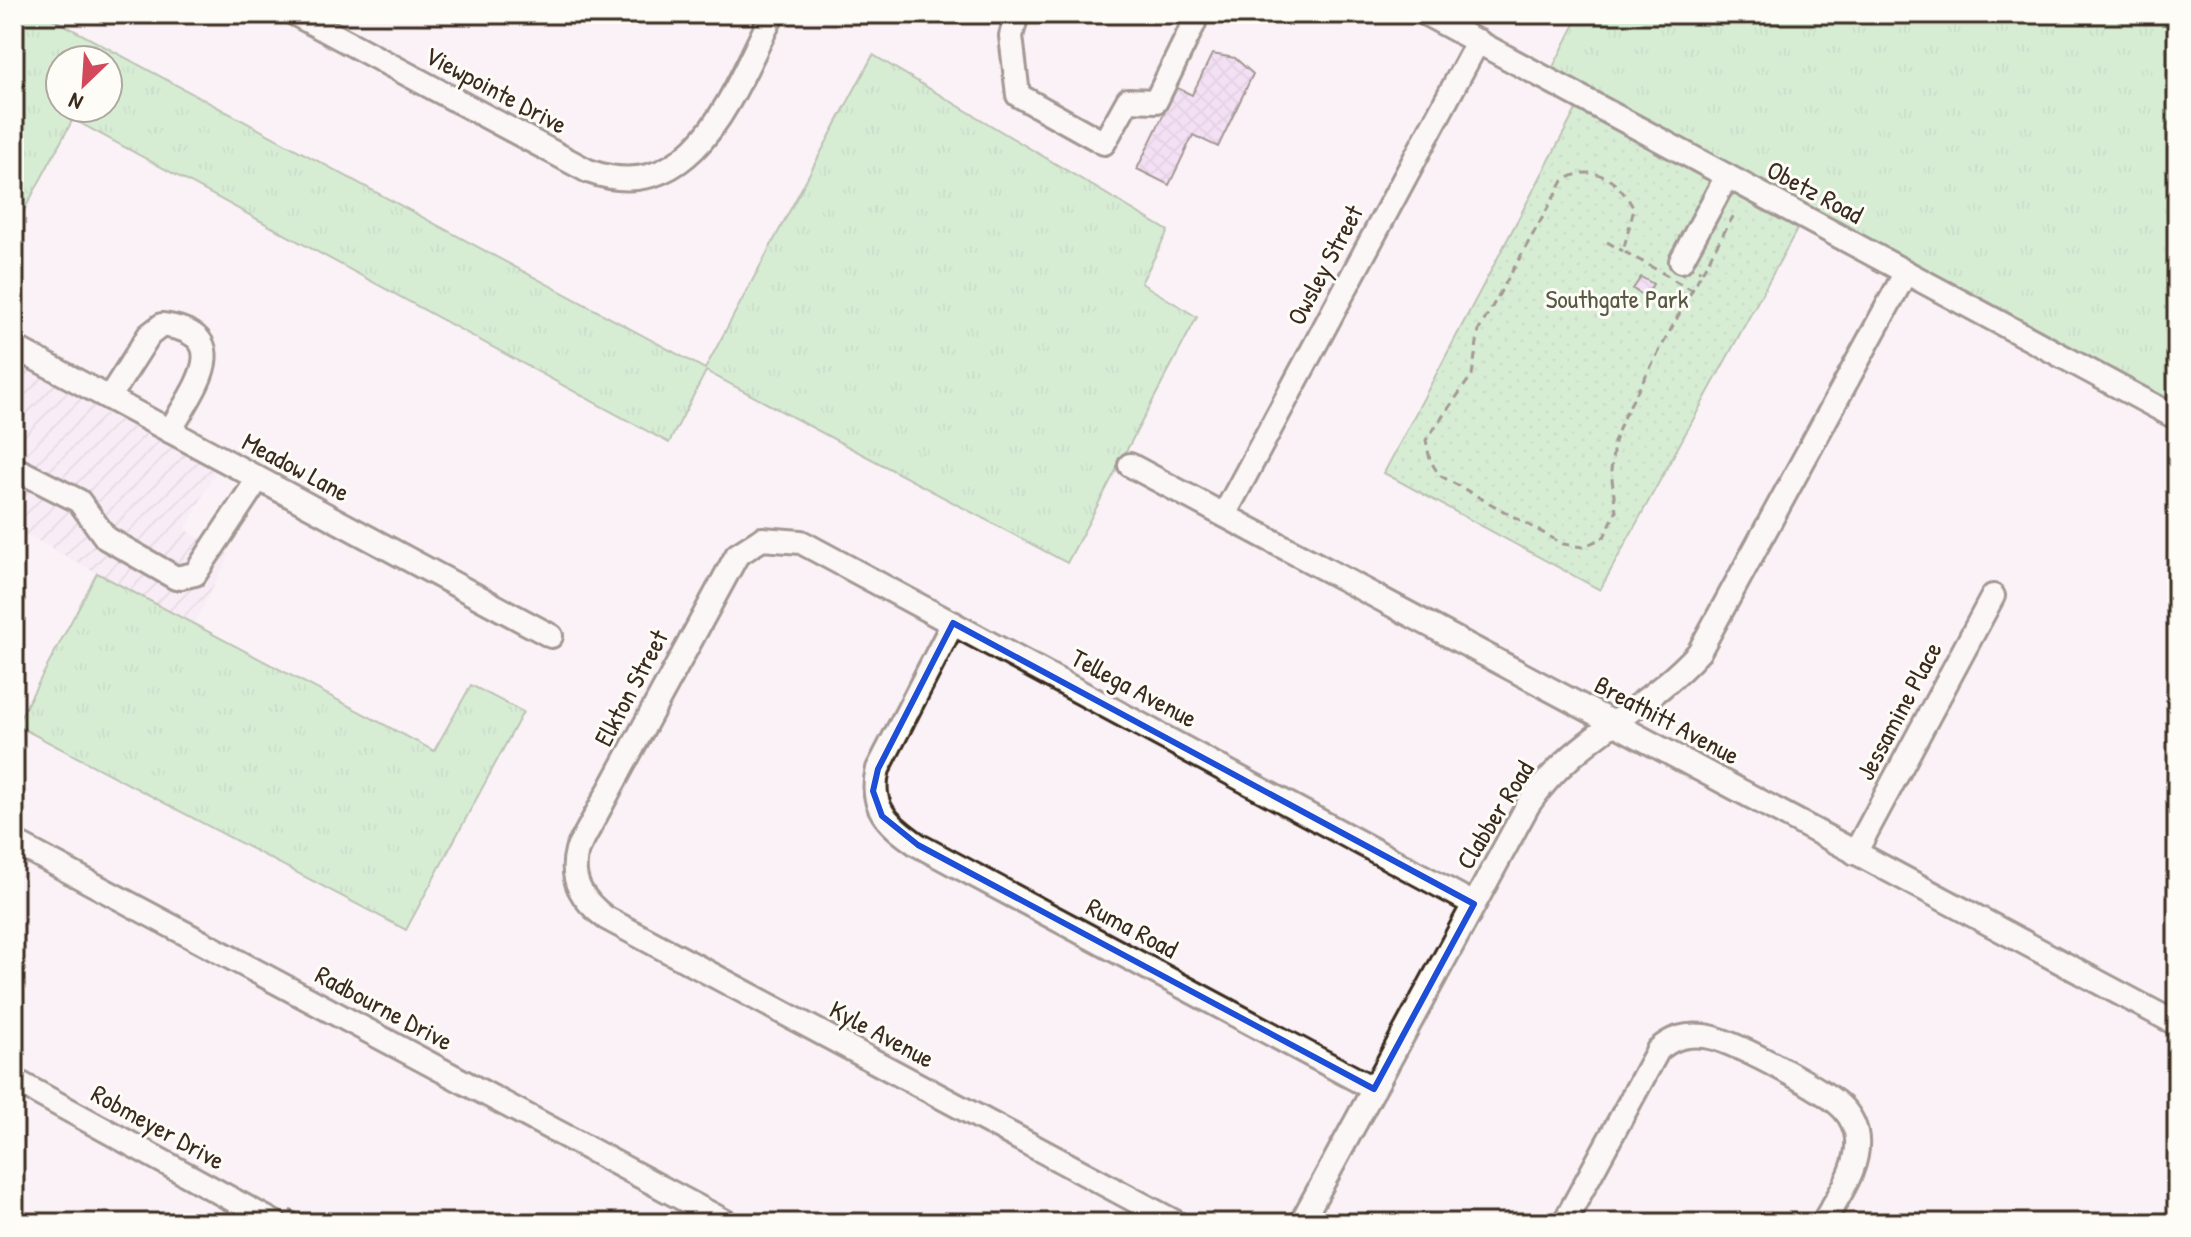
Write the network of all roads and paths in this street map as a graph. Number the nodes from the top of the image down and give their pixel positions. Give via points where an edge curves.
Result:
1 (295, 14) edge
2 (773, 14) edge
3 (1017, 14) edge
4 (1191, 14) edge
5 (1426, 14) edge
6 (1478, 41) junction
7 (1727, 176) junction
8 (1735, 213) dead end
9 (1607, 242) dead end
10 (1623, 251) junction
11 (1681, 261) dead end
12 (1702, 272) dead end
13 (1906, 272) junction
14 (14, 347) edge
15 (109, 398) junction
16 (2177, 418) edge
17 (170, 431) junction
18 (1130, 465) dead end
19 (14, 468) edge
20 (258, 479) junction
21 (1224, 515) junction
22 (762, 539) joint
23 (1993, 596) dead end
24 (953, 623) junction
25 (551, 636) dead end
26 (1613, 723) junction
27 (14, 842) edge
28 (1855, 853) junction
29 (575, 879) joint
30 (1474, 904) junction
31 (2177, 1024) edge
32 (14, 1080) edge
33 (1374, 1089) junction
34 (1182, 1216) edge
35 (275, 1223) edge
36 (728, 1223) edge
37 (1211, 1223) edge
38 (1301, 1223) edge
39 (1564, 1223) edge
40 (1823, 1223) edge

1 - 2 street, Viewpointe Drive via 588,171 632,179 673,167 706,138
3 - 4 street via 1011,36 1018,95 1104,143 1128,100 1156,101 1194,23
5 - 6 street, Obetz Road
6 - 7 street, Obetz Road
6 - 21 street, Owsley Street
7 - 11 street
7 - 13 street, Obetz Road
8 - 12 path
9 - 10 path
10 - 10 path via 1634,209 1617,183 1593,173 1563,181 1479,330 1472,375 1426,440 1439,475 1572,547 1594,544 1610,531 1616,512 1614,442 1692,290
13 - 16 street, Obetz Road
13 - 26 street, Clabber Road via 1699,652 1676,678
14 - 15 street, Meadow Lane
15 - 17 street, Meadow Lane
15 - 17 street via 149,335 162,325 183,328 194,335 207,357 205,371
17 - 20 street, Meadow Lane
18 - 21 street, Breathitt Avenue
19 - 20 street via 79,501 106,538 176,578 195,574
20 - 25 street, Meadow Lane
21 - 26 street, Breathitt Avenue
22 - 24 street, Tellega Avenue via 801,542
22 - 29 street, Elkton Street via 737,555 721,581 581,841
23 - 28 street, Jessamine Place
24 - 30 street, Tellega Avenue
24 - 33 street, Ruma Road via 875,779 875,802 893,827
26 - 28 street, Breathitt Avenue
26 - 30 street, Clabber Road via 1543,782
27 - 36 street, Radbourne Drive
28 - 31 street, Breathitt Avenue
29 - 34 street, Kyle Avenue via 586,901 606,918
30 - 33 street, Clabber Road
32 - 35 street, Robmeyer Drive
33 - 38 street, Clabber Road
34 - 37 path
39 - 40 street via 1650,1063 1670,1041 1684,1036 1725,1041 1835,1101 1855,1129 1857,1142 1853,1167

